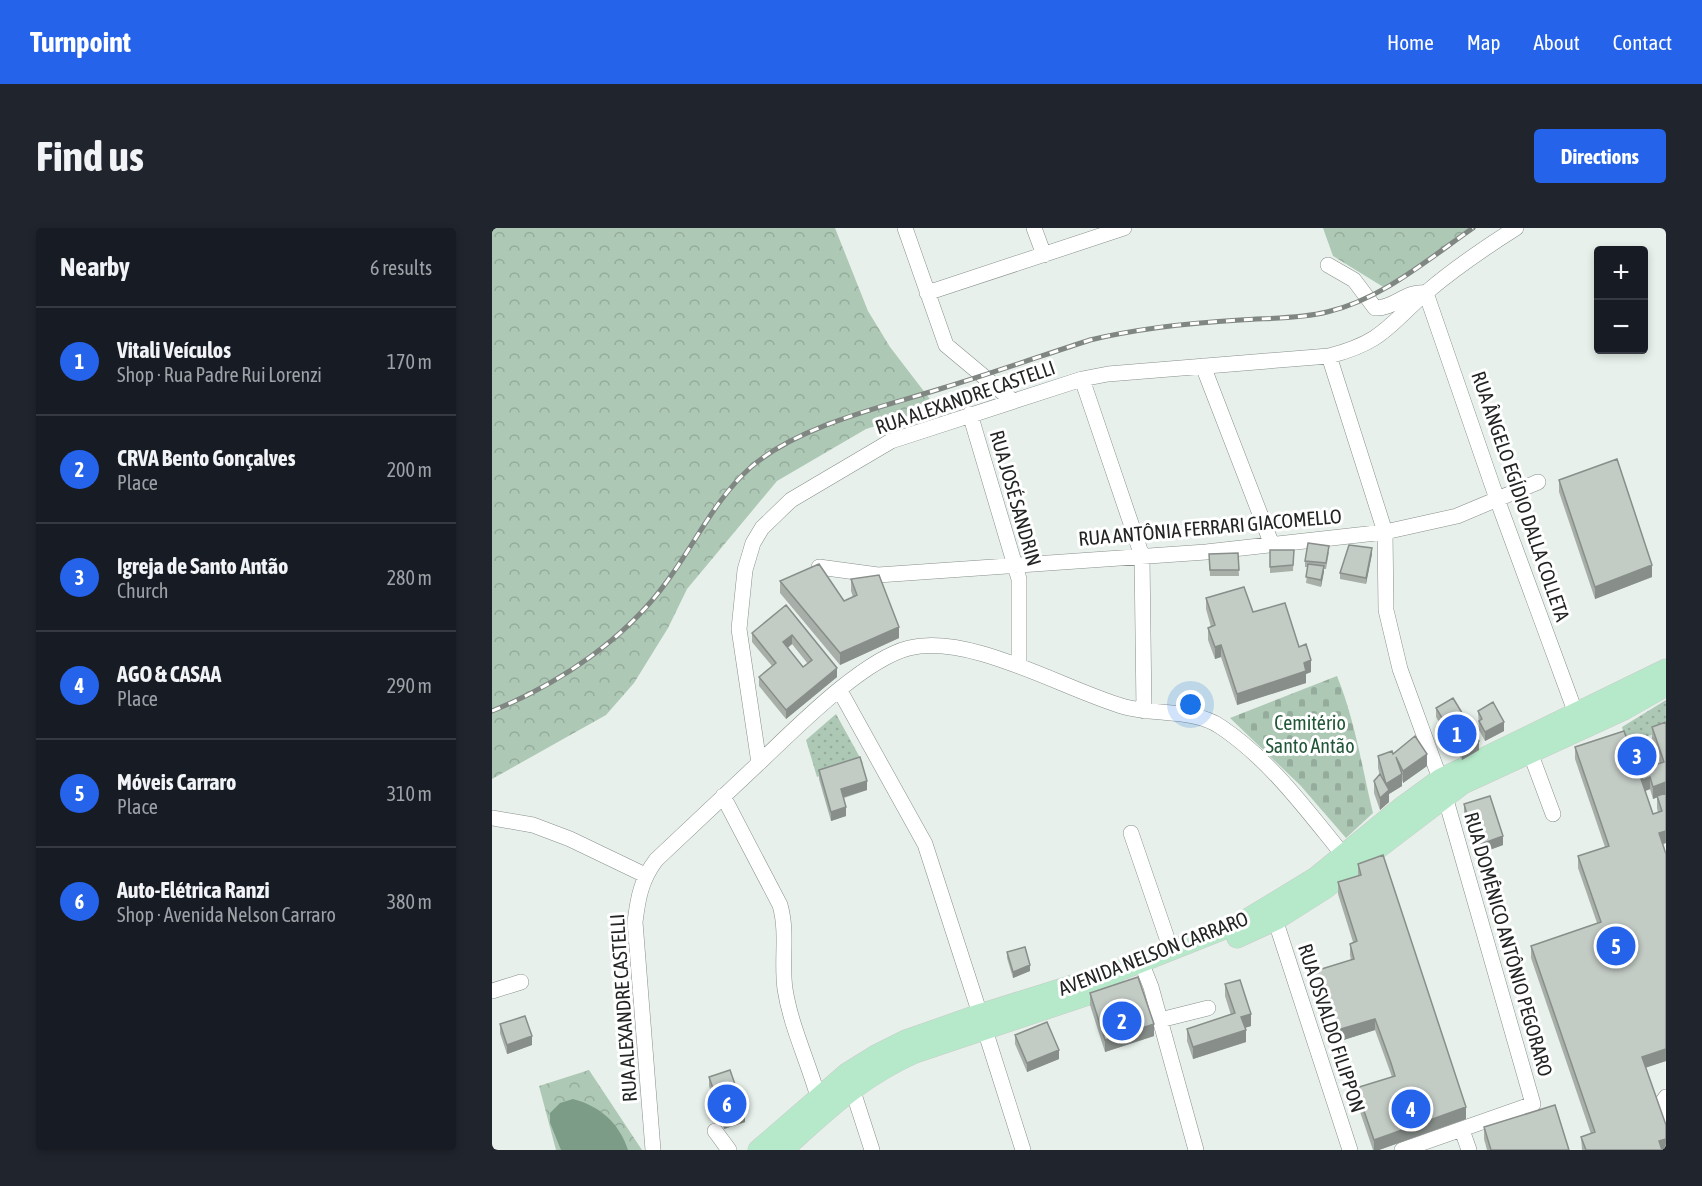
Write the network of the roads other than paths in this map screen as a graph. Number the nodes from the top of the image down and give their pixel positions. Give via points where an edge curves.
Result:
1 (905, 228) edge
2 (1034, 228) edge
3 (1124, 228) edge
4 (1515, 228) edge
5 (1044, 255) junction
6 (1328, 265) dead end
7 (927, 293) junction
8 (1426, 293) junction
9 (1329, 356) junction
10 (1203, 366) junction
11 (1082, 379) junction
12 (1013, 401) junction
13 (970, 414) junction
14 (1538, 482) dead end
15 (1497, 499) junction
16 (1385, 532) junction
17 (1272, 545) junction
18 (1142, 556) junction
19 (1016, 565) junction
20 (819, 567) edge
21 (1019, 666) junction
22 (1666, 669) edge
23 (1653, 688) edge
24 (840, 691) junction
25 (1144, 711) junction
26 (1578, 721) junction
27 (1527, 745) junction
28 (759, 763) junction
29 (1442, 788) junction
30 (723, 796) junction
31 (1553, 814) dead end
32 (492, 818) edge
33 (1131, 833) dead end
34 (1348, 862) junction
35 (645, 875) junction
36 (1273, 913) junction
37 (1203, 945) junction
38 (1171, 950) junction
39 (1135, 972) junction
40 (521, 982) dead end
41 (492, 992) edge
42 (1208, 1008) dead end
43 (1160, 1020) junction
44 (983, 1022) junction
45 (849, 1080) junction
46 (1666, 1098) edge
47 (821, 1105) junction
48 (1666, 1118) edge
49 (1462, 1130) junction
50 (715, 1131) dead end
51 (653, 1150) edge
52 (729, 1150) edge
53 (758, 1150) edge
54 (783, 1150) edge
55 (872, 1150) edge
56 (1023, 1150) edge
57 (1196, 1150) edge
58 (1350, 1150) edge
59 (1402, 1150) edge
60 (1469, 1150) edge

1 - 7 street, RUA JOSÉ SANDRIN
2 - 5 street
3 - 5 street
4 - 8 street, RUA ALEXANDRE CASTELLI
5 - 7 street
6 - 8 street via 1354,280 1375,308 1386,307 1414,292
7 - 12 street, RUA JOSÉ SANDRIN via 950,351
8 - 9 street, RUA ALEXANDRE CASTELLI via 1383,334
8 - 15 street, RUA ÂNGELO EGÍDIO DALLA COLLETA
9 - 10 street, RUA ALEXANDRE CASTELLI
9 - 16 street, RUA DOMÊNICO ANTÔNIO PEGORARO
10 - 11 street, RUA ALEXANDRE CASTELLI
10 - 17 street
11 - 12 street, RUA ALEXANDRE CASTELLI
11 - 18 street
12 - 13 street, RUA ALEXANDRE CASTELLI
13 - 19 street, RUA JOSÉ SANDRIN
13 - 28 street, RUA ALEXANDRE CASTELLI via 876,449 791,500 758,535 745,570 739,628
14 - 15 street, RUA ANTÔNIA FERRARI GIACOMELLO
15 - 16 street, RUA ANTÔNIA FERRARI GIACOMELLO via 1457,516
15 - 26 street, RUA ÂNGELO EGÍDIO DALLA COLLETA
16 - 17 street, RUA ANTÔNIA FERRARI GIACOMELLO
16 - 29 street, RUA DOMÊNICO ANTÔNIO PEGORARO via 1384,587 1391,637
17 - 18 street, RUA ANTÔNIA FERRARI GIACOMELLO
18 - 19 street, RUA ANTÔNIA FERRARI GIACOMELLO
18 - 25 street
19 - 20 street, RUA ANTÔNIA FERRARI GIACOMELLO via 878,575
19 - 21 street, RUA JOSÉ SANDRIN
21 - 24 street via 955,649 921,646 892,654
21 - 25 street
22 - 23 main road, AVENIDA NELSON CARRARO
23 - 26 main road, AVENIDA NELSON CARRARO
24 - 28 street
24 - 44 street via 925,844
25 - 34 street via 1198,718 1221,727 1300,800
26 - 27 main road, AVENIDA NELSON CARRARO
27 - 29 main road, AVENIDA NELSON CARRARO
27 - 31 street
28 - 30 street, RUA ALEXANDRE CASTELLI
29 - 34 main road, AVENIDA NELSON CARRARO via 1403,806
29 - 49 street, RUA DOMÊNICO ANTÔNIO PEGORARO via 1533,1104
30 - 35 street, RUA ALEXANDRE CASTELLI
30 - 47 street via 780,905 785,922 785,988 796,1034
32 - 35 street via 533,825
33 - 38 street
34 - 36 main road, AVENIDA NELSON CARRARO
35 - 51 street, RUA ALEXANDRE CASTELLI via 635,922
36 - 37 main road, AVENIDA NELSON CARRARO
36 - 58 street, RUA OSVALDO FILIPPON
37 - 38 main road, AVENIDA NELSON CARRARO
37 - 39 main road, AVENIDA NELSON CARRARO
38 - 39 main road, AVENIDA NELSON CARRARO
39 - 43 street
39 - 44 main road, AVENIDA NELSON CARRARO
40 - 41 street
42 - 43 street
43 - 57 street
44 - 45 main road, AVENIDA NELSON CARRARO
44 - 56 street
45 - 47 main road, AVENIDA NELSON CARRARO
45 - 55 street
46 - 48 street via 1661,1104
47 - 53 main road, AVENIDA NELSON CARRARO
47 - 54 main road, AVENIDA NELSON CARRARO
49 - 59 street
49 - 60 street
50 - 52 street

